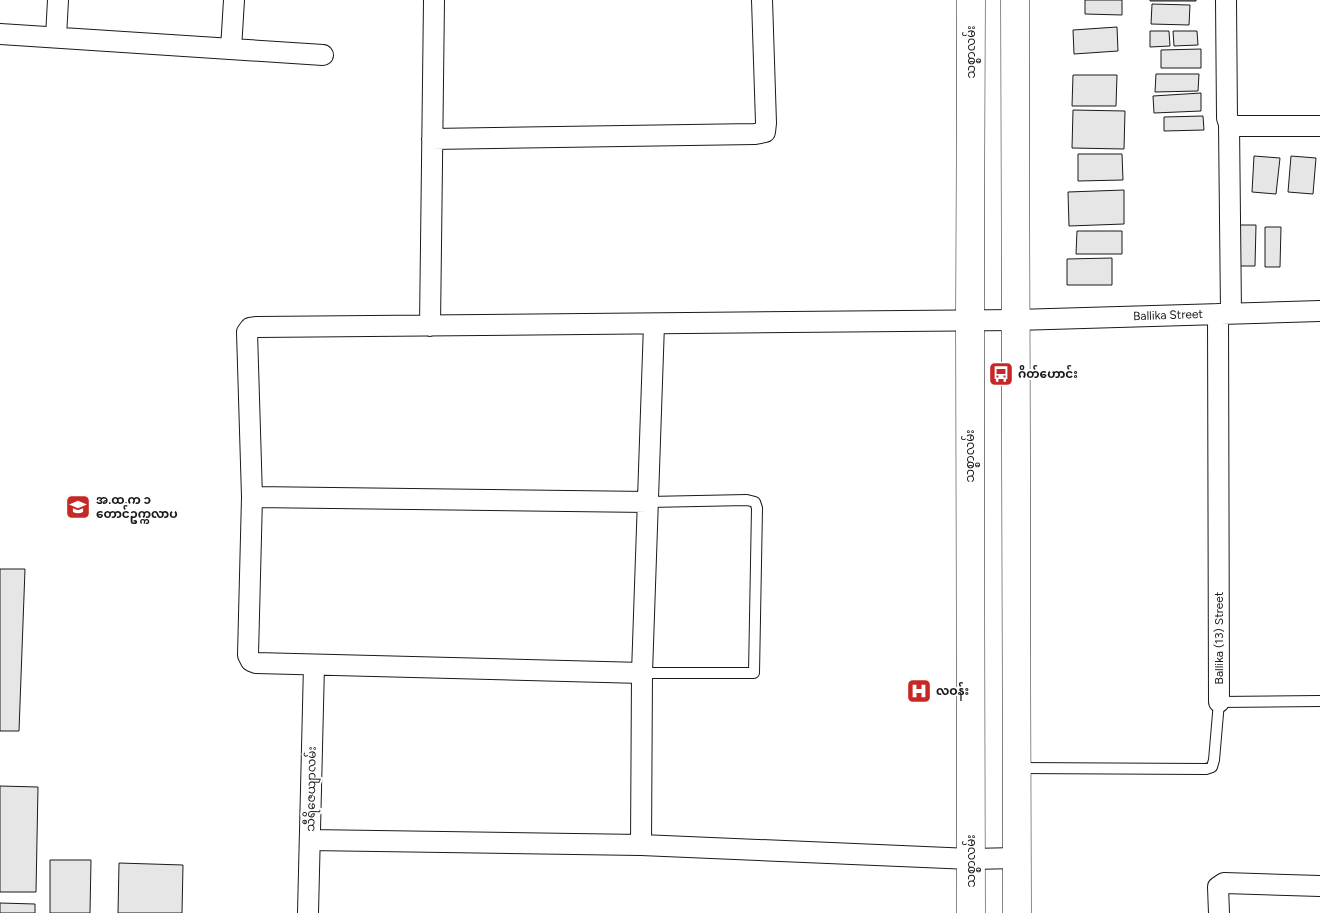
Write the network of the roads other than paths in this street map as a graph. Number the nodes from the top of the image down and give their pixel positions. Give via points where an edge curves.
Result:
1 (58, 0) edge
2 (234, 0) edge
3 (434, 0) edge
4 (762, 0) edge
5 (971, 0) edge
6 (1016, 0) edge
7 (1226, 0) edge
8 (0, 34) edge
9 (56, 37) junction
10 (231, 49) junction
11 (323, 55) dead end
12 (1229, 124) junction
13 (1320, 126) edge
14 (432, 139) junction
15 (1320, 311) edge
16 (1224, 314) junction
17 (970, 320) junction
18 (1016, 320) junction
19 (654, 324) junction
20 (430, 326) junction
21 (252, 497) junction
22 (648, 502) junction
23 (314, 665) junction
24 (642, 673) junction
25 (1320, 701) edge
26 (1219, 702) junction
27 (1017, 768) junction
28 (310, 840) junction
29 (640, 845) junction
30 (1017, 858) junction
31 (971, 859) junction
32 (1320, 886) edge
33 (308, 913) edge
34 (971, 913) edge
35 (1017, 913) edge
36 (1219, 913) edge

1 - 9 street
2 - 10 street
3 - 14 street
4 - 14 street via 764,132
5 - 17 main road, သစ္စာလမ်း
6 - 18 main road
7 - 12 street, Ballika (13) Street
8 - 9 street
9 - 10 street
10 - 11 street
12 - 13 street
12 - 16 street, Ballika (13) Street
14 - 20 street
15 - 16 street, Ballika Street
16 - 18 street, Ballika Street
16 - 26 street, Ballika (13) Street
17 - 18 street, Ballika Street
17 - 19 street, Ballika Street
17 - 31 main road, သစ္စာလမ်း
18 - 27 main road
19 - 20 street, Ballika Street
19 - 22 street
20 - 21 street, Ballika Street via 250,328 247,332
21 - 22 street
21 - 23 street via 248,655 256,663
22 - 24 street
22 - 24 lane via 755,502 754,673
23 - 24 street
23 - 28 street, သီရိဇေယျာလမ်း
24 - 29 street
25 - 26 lane
26 - 27 lane, Ballika (13) Street via 1214,760 1212,767 1206,769
27 - 30 main road
28 - 29 street
28 - 33 street, သီရိဇေယျာလမ်း
29 - 31 street
30 - 31 street
30 - 35 main road
31 - 34 main road, သစ္စာလမ်း
32 - 36 street via 1224,884 1218,887

